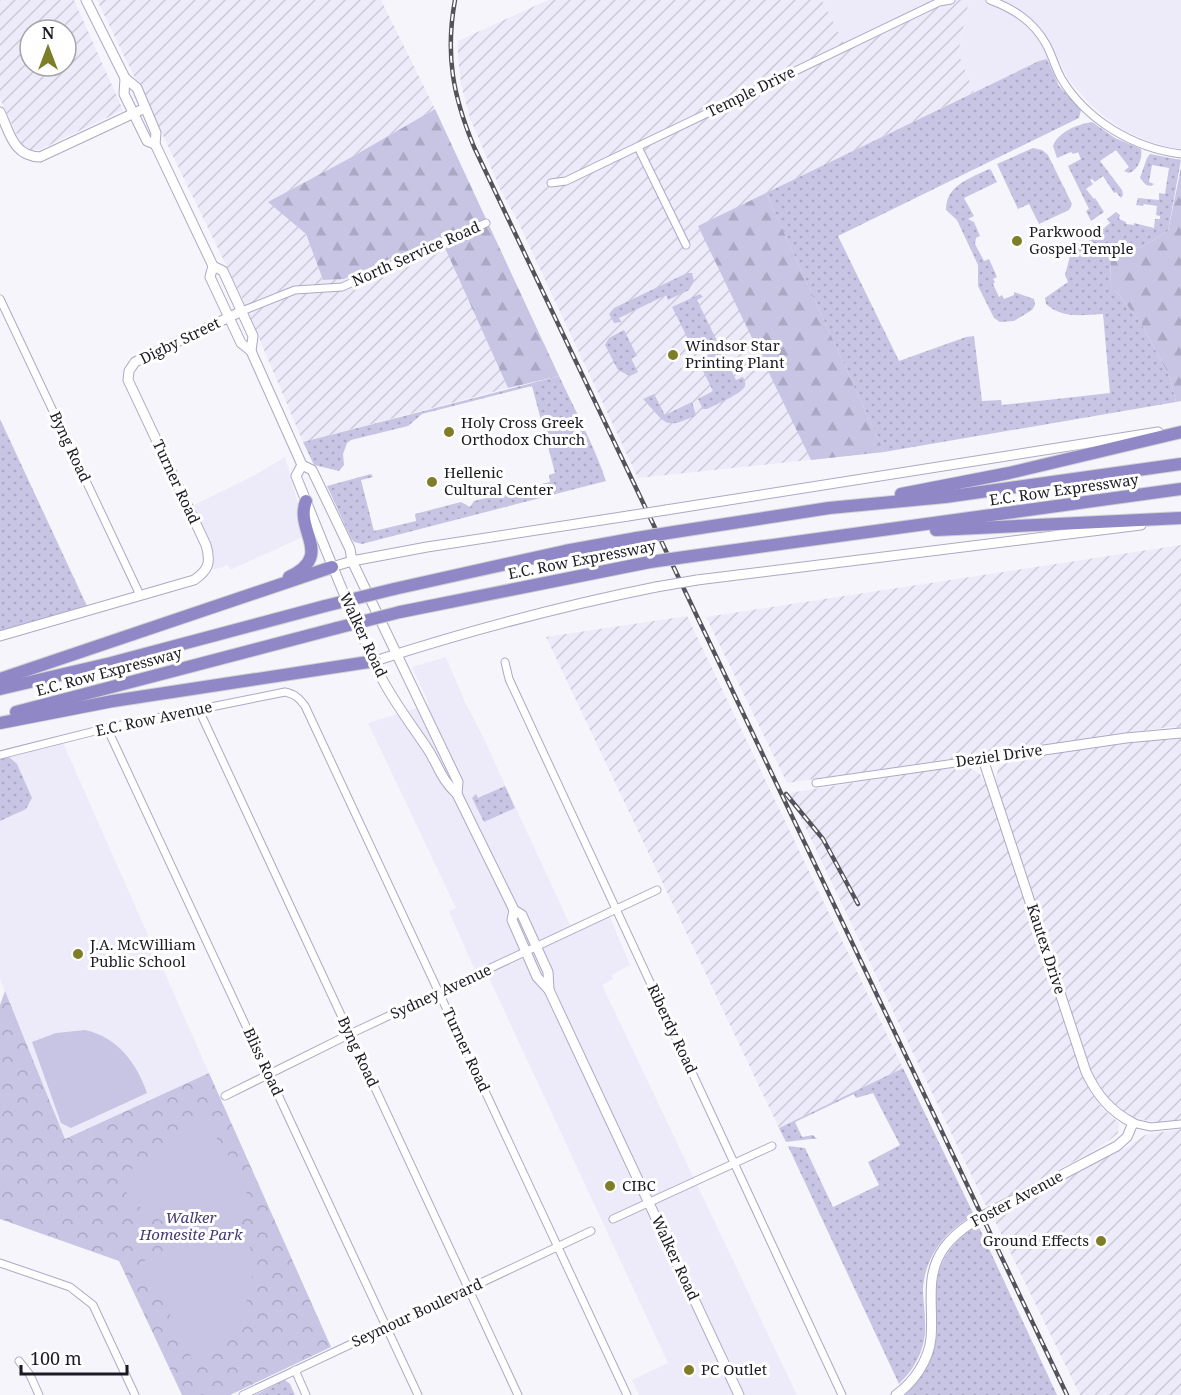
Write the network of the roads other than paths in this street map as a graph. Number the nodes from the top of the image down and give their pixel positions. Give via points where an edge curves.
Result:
1 (86, 0) edge
2 (951, 0) edge
3 (990, 0) edge
4 (125, 78) junction
5 (145, 108) junction
6 (0, 112) edge
7 (134, 113) junction
8 (5, 135) edge
9 (155, 144) junction
10 (638, 147) junction
11 (1181, 153) edge
12 (551, 183) dead end
13 (486, 223) dead end
14 (686, 244) dead end
15 (213, 266) junction
16 (0, 299) edge
17 (242, 311) junction
18 (228, 317) junction
19 (251, 351) junction
20 (128, 380) joint
21 (1181, 430) edge
22 (1181, 464) edge
23 (302, 465) junction
24 (1181, 489) edge
25 (306, 501) junction
26 (829, 508) junction
27 (1181, 519) edge
28 (866, 533) junction
29 (352, 561) junction
30 (332, 567) junction
31 (254, 594) junction
32 (140, 595) junction
33 (0, 636) edge
34 (398, 654) junction
35 (375, 661) junction
36 (505, 662) dead end
37 (0, 679) edge
38 (0, 689) edge
39 (305, 706) joint
40 (198, 708) junction
41 (0, 716) edge
42 (0, 723) edge
43 (107, 728) junction
44 (1181, 733) edge
45 (0, 755) edge
46 (983, 759) junction
47 (816, 783) dead end
48 (457, 794) junction
49 (657, 890) dead end
50 (514, 910) junction
51 (616, 910) junction
52 (537, 946) junction
53 (526, 952) junction
54 (549, 990) junction
55 (439, 993) junction
56 (350, 1034) junction
57 (268, 1073) junction
58 (225, 1096) dead end
59 (1133, 1123) junction
60 (1181, 1124) edge
61 (772, 1146) dead end
62 (734, 1164) junction
63 (649, 1202) junction
64 (613, 1219) dead end
65 (591, 1231) dead end
66 (558, 1247) junction
67 (0, 1263) edge
68 (468, 1288) junction
69 (386, 1327) junction
70 (19, 1361) dead end
71 (295, 1370) junction
72 (39, 1395) edge
73 (135, 1395) edge
74 (243, 1395) edge
75 (306, 1395) edge
76 (418, 1395) edge
77 (518, 1395) edge
78 (627, 1395) edge
79 (739, 1395) edge
80 (842, 1395) edge
81 (896, 1395) edge

1 - 4 main road, Walker Road
2 - 10 street, Temple Drive via 939,2
3 - 11 street via 1011,8 1033,25 1061,77 1092,114 1132,140
4 - 5 main road, Walker Road via 137,88
4 - 7 main road, Walker Road via 124,94
5 - 7 main road
5 - 9 main road, Walker Road via 156,133
6 - 8 main road
7 - 8 main road via 40,157 21,153
7 - 9 main road, Walker Road via 147,141
9 - 15 main road, Walker Road
10 - 12 street, Temple Drive via 566,181
10 - 14 street
13 - 17 street, North Service Road via 342,287 295,290
15 - 17 main road, Walker Road via 223,271
15 - 18 main road, Walker Road via 210,277
16 - 32 street, Byng Road
17 - 18 main road, Digby Street
17 - 19 main road, Walker Road via 254,336
18 - 19 main road, Walker Road via 241,344
18 - 20 main road, Digby Street via 135,362
19 - 23 main road, Walker Road
20 - 32 main road, Turner Road via 206,545 209,565 194,580
21 - 26 highway via 1009,473
21 - 29 main road, bridge
22 - 26 highway, E.C. Row Expressway via 945,497
23 - 25 main road, Walker Road via 296,476
23 - 29 main road, Walker Road via 312,470
24 - 28 highway, E.C. Row Expressway
25 - 30 main road, Walker Road
25 - 31 highway via 303,509 312,546 310,562 297,573
26 - 38 highway, E.C. Row Expressway, bridge via 566,551 394,589
27 - 28 highway
27 - 34 main road, bridge via 656,587 492,625
28 - 41 highway, E.C. Row Expressway, bridge via 650,562 400,612
29 - 30 main road
29 - 34 main road, Walker Road
30 - 31 highway
30 - 35 main road, Walker Road
31 - 37 highway
32 - 33 main road
34 - 35 main road
34 - 48 main road, Walker Road via 458,782
35 - 42 highway via 113,701
35 - 48 main road, Walker Road via 404,716 445,782
36 - 51 street, Riberdy Road via 509,680
39 - 40 street, E.C. Row Avenue via 299,698 285,692
39 - 55 street, Turner Road
40 - 43 street, E.C. Row Avenue
40 - 56 street, Byng Road
43 - 45 street, E.C. Row Avenue
43 - 57 street, Bliss Road
44 - 46 main road, Deziel Drive
46 - 47 street, Deziel Drive
46 - 59 main road, Kautex Drive via 1086,1072 1104,1102
48 - 50 main road, Walker Road
49 - 51 street, Sydney Avenue
50 - 52 main road, Walker Road via 522,915
50 - 53 main road, Walker Road via 512,920
51 - 52 street, Sydney Avenue
51 - 62 street, Riberdy Road
52 - 53 street, Sydney Avenue
52 - 54 main road, Walker Road via 548,972
53 - 54 main road, Walker Road via 537,976
53 - 55 street, Sydney Avenue
54 - 63 main road, Walker Road
55 - 56 street, Sydney Avenue
55 - 66 street, Turner Road
56 - 57 street, Sydney Avenue
56 - 68 street, Byng Road
57 - 58 street, Sydney Avenue
57 - 69 street, Bliss Road
59 - 60 street via 1151,1127
59 - 81 main road, Foster Avenue via 1127,1137 1117,1146 982,1217 954,1236 933,1269 929,1292 931,1338 926,1357 917,1374
61 - 62 street
62 - 63 street
62 - 80 street, Riberdy Road
63 - 64 street
63 - 79 main road, Walker Road
65 - 66 street, Seymour Boulevard
66 - 68 street, Seymour Boulevard
66 - 78 street, Turner Road
67 - 73 street via 70,1287 93,1305
68 - 69 street, Seymour Boulevard
68 - 77 street, Byng Road
69 - 71 street, Seymour Boulevard
69 - 76 street, Bliss Road
70 - 72 street
71 - 74 street, Seymour Boulevard
71 - 75 street

